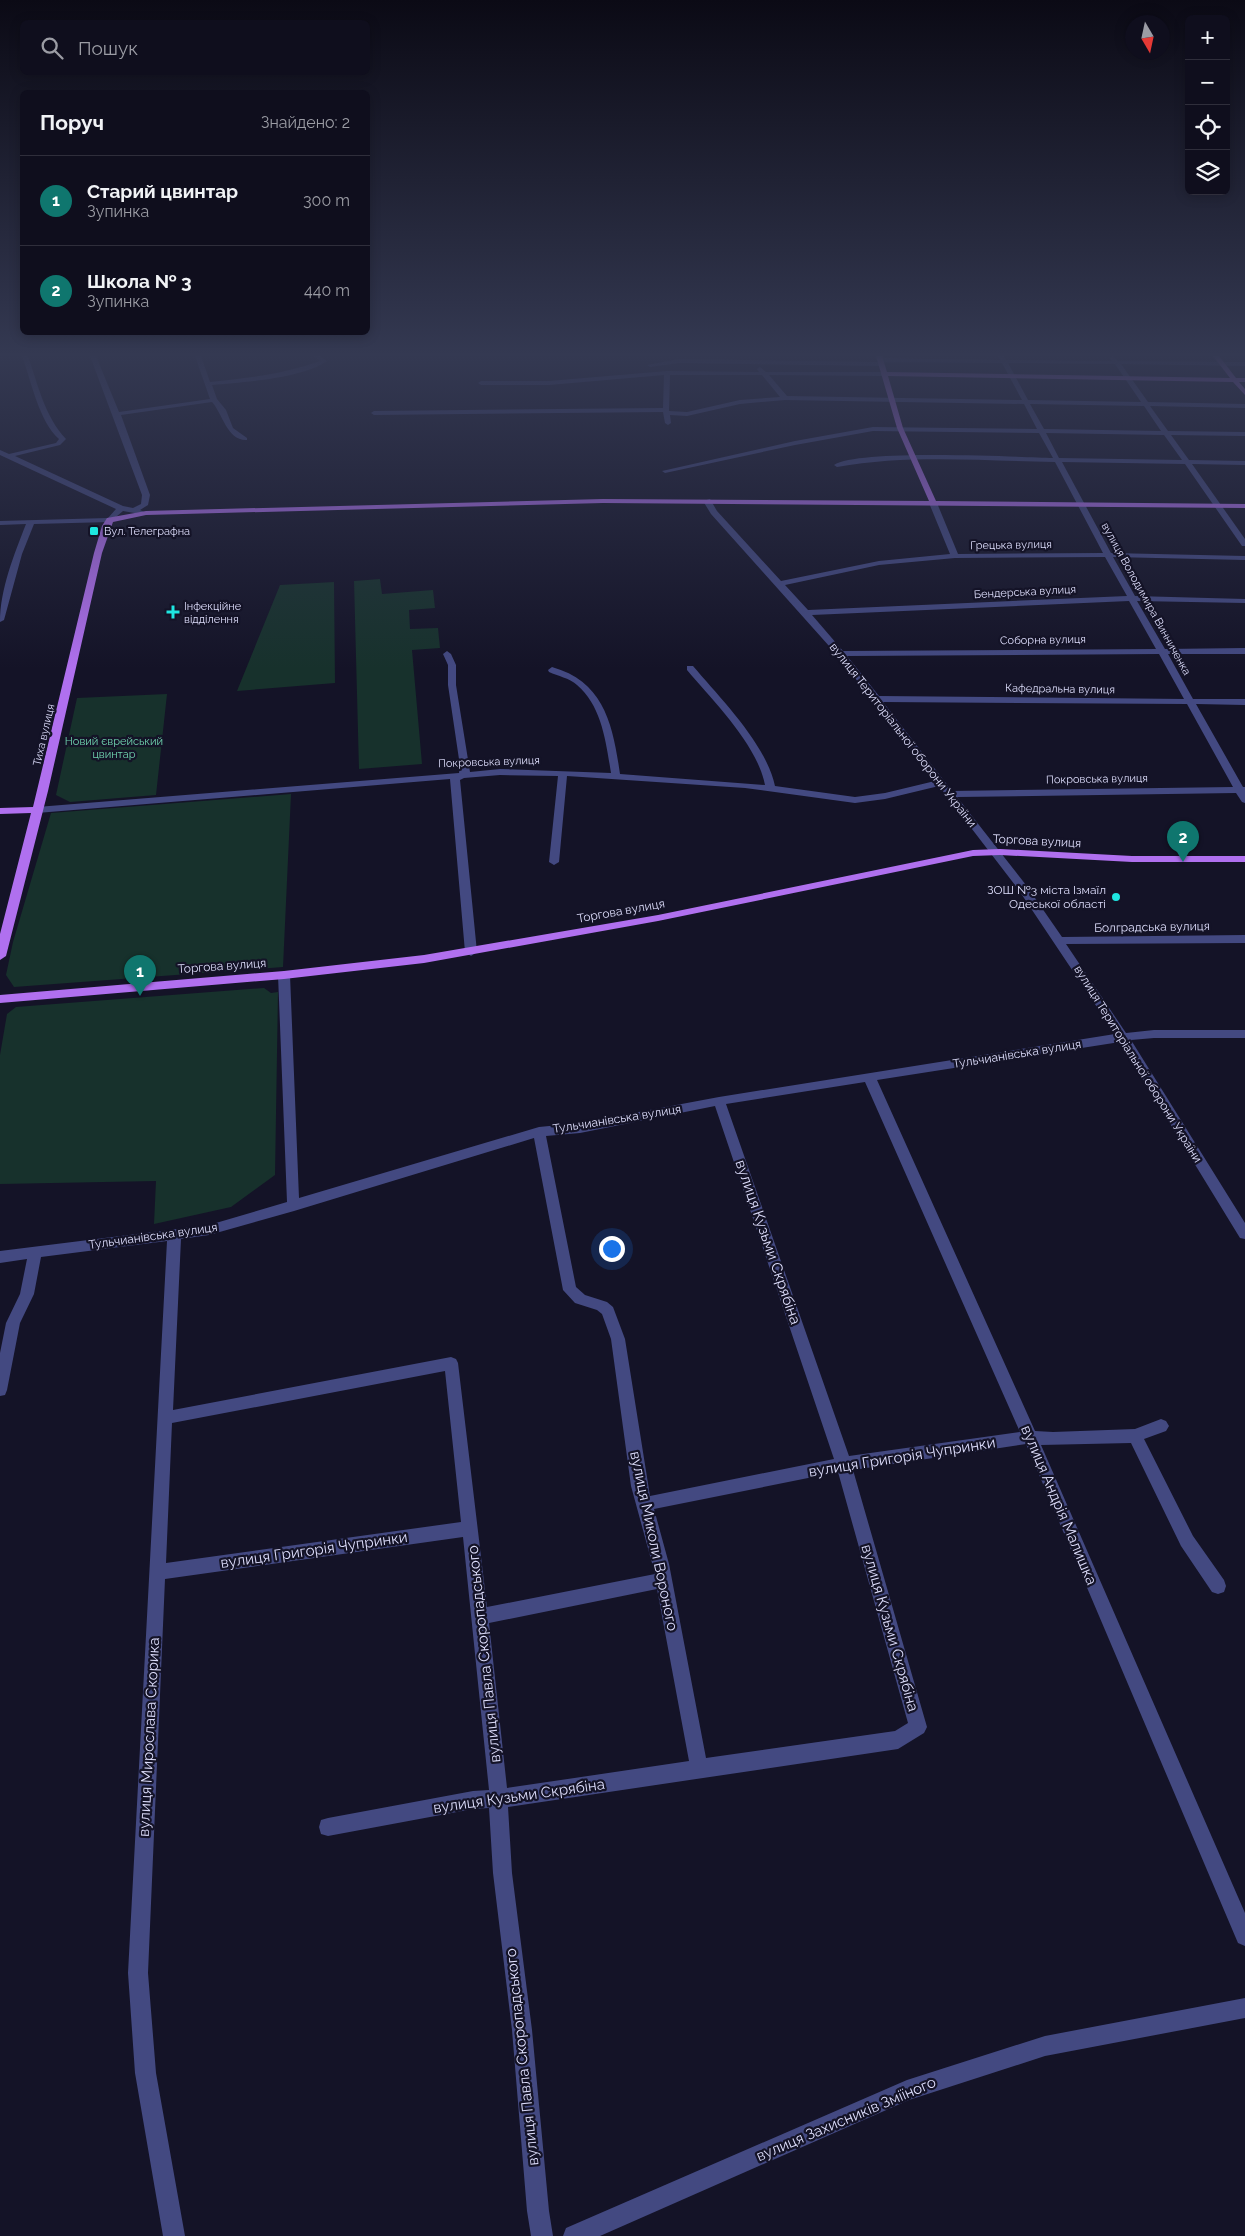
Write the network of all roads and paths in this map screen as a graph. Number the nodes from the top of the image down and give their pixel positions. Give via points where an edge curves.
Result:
1 (18, 460) edge
2 (134, 460) edge
3 (719, 460) edge
4 (863, 460) edge
5 (915, 460) edge
6 (1057, 460) edge
7 (1079, 460) edge
8 (1186, 462) junction
9 (1245, 463) edge
10 (838, 465) dead end
11 (665, 471) dead end
12 (707, 501) junction
13 (933, 503) junction
14 (1082, 504) junction
15 (1217, 506) junction
16 (1245, 506) edge
17 (121, 508) junction
18 (134, 511) junction
19 (146, 513) junction
20 (110, 520) junction
21 (31, 522) junction
22 (0, 523) edge
23 (1245, 544) edge
24 (1108, 555) junction
25 (955, 556) junction
26 (1245, 558) edge
27 (780, 584) junction
28 (1132, 598) junction
29 (1245, 601) edge
30 (806, 613) junction
31 (0, 620) edge
32 (1161, 650) junction
33 (1245, 651) edge
34 (447, 654) dead end
35 (841, 654) junction
36 (690, 668) dead end
37 (552, 670) dead end
38 (875, 699) junction
39 (1191, 702) junction
40 (1245, 702) edge
41 (465, 773) junction
42 (563, 773) junction
43 (616, 776) junction
44 (940, 784) junction
45 (770, 787) junction
46 (1242, 790) edge
47 (948, 794) junction
48 (1245, 800) edge
49 (37, 810) junction
50 (0, 811) edge
51 (993, 852) junction
52 (1245, 859) edge
53 (554, 862) dead end
54 (1245, 939) edge
55 (1059, 941) junction
56 (471, 952) junction
57 (0, 956) edge
58 (284, 975) junction
59 (0, 999) edge
60 (1245, 1034) edge
61 (1122, 1037) junction
62 (869, 1077) junction
63 (719, 1101) junction
64 (539, 1132) junction
65 (294, 1206) junction
66 (1245, 1234) edge
67 (174, 1235) junction
68 (35, 1253) junction
69 (0, 1257) edge
70 (0, 1390) edge
71 (165, 1418) junction
72 (1161, 1426) dead end
73 (1135, 1436) junction
74 (1030, 1437) junction
75 (844, 1464) junction
76 (644, 1504) junction
77 (470, 1528) junction
78 (157, 1572) junction
79 (664, 1580) junction
80 (1218, 1586) dead end
81 (480, 1617) junction
82 (699, 1768) junction
83 (498, 1798) junction
84 (328, 1828) dead end
85 (1245, 1936) edge
86 (1245, 2008) edge
87 (174, 2236) edge
88 (542, 2236) edge
89 (574, 2236) edge

1 - 17 street
2 - 18 street via 146,495 144,505
3 - 11 street
4 - 10 street
5 - 13 main road
6 - 14 street, вулиця Володимира Винниченка
7 - 8 street
8 - 9 street
8 - 15 street
12 - 13 main road
12 - 19 main road via 555,501
12 - 27 street, вулиця Територіальної оборони України
13 - 14 main road
13 - 25 street
14 - 15 main road
14 - 24 street, вулиця Володимира Винниченка
15 - 16 main road
15 - 23 street
17 - 18 street
17 - 20 street
18 - 19 street
19 - 20 main road
20 - 21 street
20 - 49 main road, Тиха вулиця via 98,553
21 - 22 street
21 - 31 street via 18,554
24 - 25 street, Грецька вулиця
24 - 26 street, Грецька вулиця
24 - 28 street, вулиця Володимира Винниченка
25 - 27 street, Грецька вулиця via 879,563
27 - 30 street, вулиця Територіальної оборони України
28 - 29 street, Бендерська вулиця
28 - 30 street, Бендерська вулиця
28 - 32 street, вулиця Володимира Винниченка
30 - 35 street, вулиця Територіальної оборони України
32 - 33 street, Соборна вулиця
32 - 35 street, Соборна вулиця
32 - 39 street, вулиця Володимира Винниченка
34 - 41 street via 452,665
35 - 38 street, вулиця Територіальної оборони України
36 - 45 street via 753,750 768,775
37 - 43 street via 580,683 593,699 605,724
38 - 39 street, Кафедральна вулиця
38 - 44 street, вулиця Територіальної оборони України
39 - 40 street, Кафедральна вулиця
39 - 46 street, вулиця Володимира Винниченка
41 - 42 street, Покровська вулиця
41 - 49 street, Покровська вулиця
41 - 56 street via 455,779
42 - 43 street, Покровська вулиця
42 - 53 street
43 - 45 street, Покровська вулиця
44 - 45 street, Покровська вулиця via 862,800
44 - 47 street, вулиця Територіальної оборони України
46 - 47 street, Покровська вулиця
46 - 48 street, вулиця Володимира Винниченка
47 - 51 street, вулиця Територіальної оборони України
49 - 50 main road
49 - 57 main road, Тиха вулиця
51 - 52 main road, Торгова вулиця via 1132,859
51 - 55 street, вулиця Територіальної оборони України
51 - 56 main road, Торгова вулиця via 962,855 658,918
54 - 55 street, Болградська вулиця
55 - 61 street, вулиця Територіальної оборони України
56 - 58 main road, Торгова вулиця
58 - 59 main road, Торгова вулиця
58 - 65 street
60 - 61 street, Тульчианівська вулиця
61 - 62 street, Тульчианівська вулиця
61 - 66 street, вулиця Територіальної оборони України
62 - 63 street, Тульчианівська вулиця
62 - 74 street, вулиця Андрія Малишка
63 - 64 street, Тульчианівська вулиця via 580,1128
63 - 75 street, вулиця Кузьми Скрябіна
64 - 65 street, Тульчианівська вулиця
64 - 76 street, вулиця Миколи Вороного via 570,1290 580,1299 608,1311 618,1339
65 - 67 street, Тульчианівська вулиця via 209,1230
67 - 68 street, Тульчианівська вулиця
67 - 71 street, вулиця Мирослава Скорика
68 - 69 street, Тульчианівська вулиця
68 - 70 street via 27,1294 13,1324
71 - 77 street, вулиця Павла Скоропадського via 451,1363
71 - 78 street, вулиця Мирослава Скорика
72 - 73 street, вулиця Григорія Чупринки
73 - 74 street, вулиця Григорія Чупринки
73 - 80 street via 1187,1541
74 - 75 street, вулиця Григорія Чупринки
74 - 85 street, вулиця Андрія Малишка
75 - 76 street, вулиця Григорія Чупринки
75 - 82 street, вулиця Кузьми Скрябіна via 918,1727 898,1740
76 - 79 street, вулиця Миколи Вороного
77 - 78 street, вулиця Григорія Чупринки
77 - 81 street, вулиця Павла Скоропадського
78 - 87 street, вулиця Мирослава Скорика via 138,2002 146,2090
79 - 81 street
79 - 82 street, вулиця Миколи Вороного
81 - 83 street, вулиця Павла Скоропадського
82 - 83 street, вулиця Кузьми Скрябіна
83 - 84 street, вулиця Кузьми Скрябіна
83 - 88 street, вулиця Павла Скоропадського via 497,1824 522,2029
86 - 89 street, вулиця Захисників Зміїного via 1045,2046 907,2090

